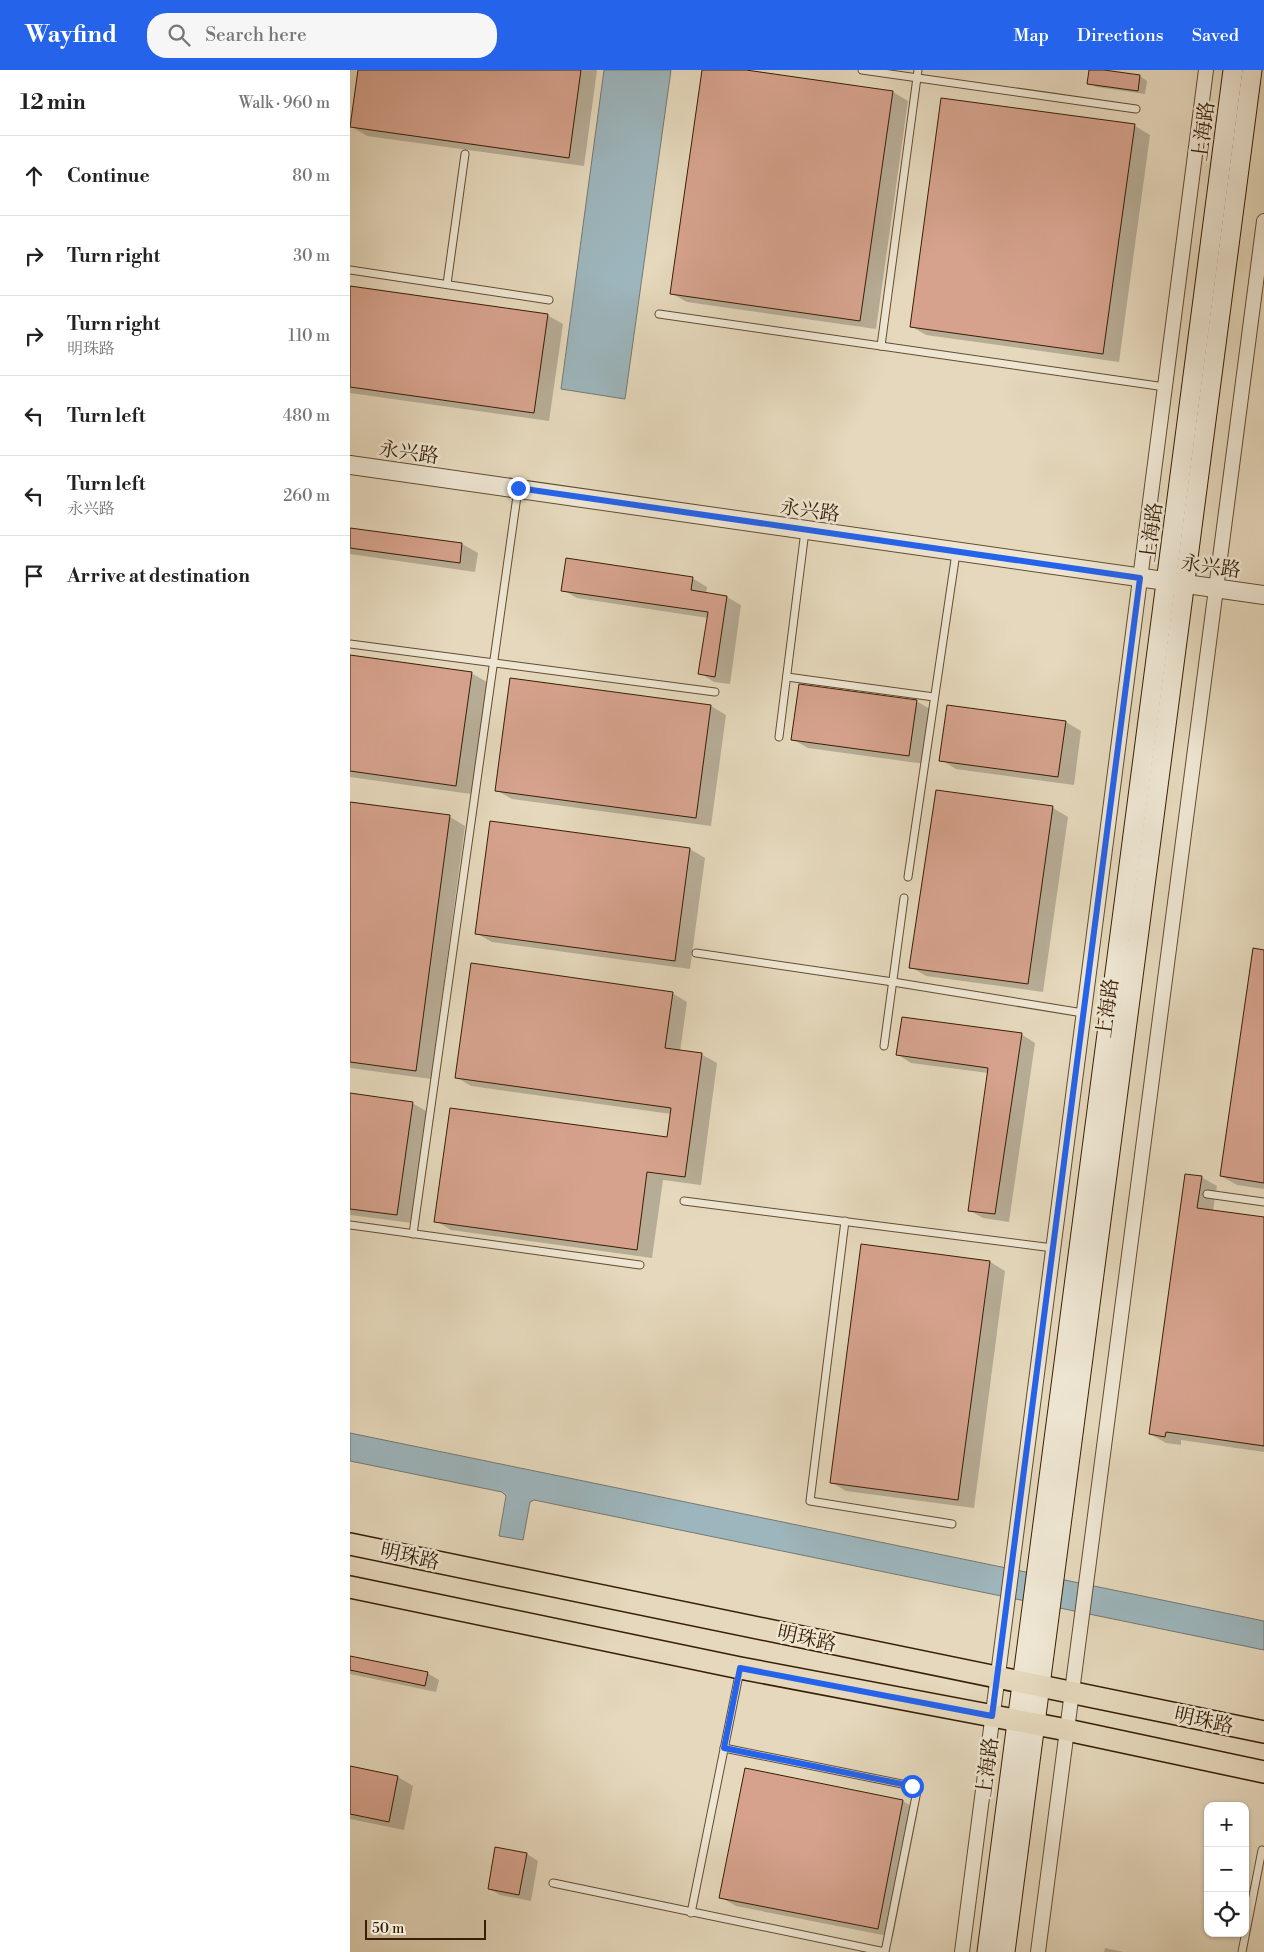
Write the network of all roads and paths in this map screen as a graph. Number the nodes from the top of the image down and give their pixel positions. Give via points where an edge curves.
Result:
1 (862, 70) edge
2 (1206, 70) edge
3 (1233, 70) edge
4 (1252, 70) edge
5 (918, 74) edge
6 (1136, 109) dead end
7 (465, 154) dead end
8 (1264, 221) edge
9 (350, 270) edge
10 (447, 284) junction
11 (549, 300) dead end
12 (659, 314) dead end
13 (881, 346) junction
14 (1165, 387) junction
15 (350, 465) edge
16 (518, 488) junction
17 (805, 530) junction
18 (956, 552) junction
19 (1140, 578) junction
20 (1176, 583) junction
21 (1216, 589) junction
22 (1264, 595) edge
23 (350, 644) edge
24 (494, 663) junction
25 (787, 676) junction
26 (715, 692) dead end
27 (934, 697) junction
28 (779, 737) dead end
29 (908, 877) dead end
30 (904, 898) dead end
31 (696, 953) dead end
32 (893, 982) junction
33 (1084, 1013) junction
34 (884, 1046) dead end
35 (1206, 1194) dead end
36 (684, 1201) dead end
37 (1264, 1202) edge
38 (845, 1221) junction
39 (350, 1225) edge
40 (413, 1234) junction
41 (1053, 1248) junction
42 (640, 1264) dead end
43 (952, 1524) dead end
44 (350, 1544) edge
45 (350, 1587) edge
46 (740, 1668) junction
47 (998, 1677) junction
48 (1030, 1684) junction
49 (1072, 1692) junction
50 (992, 1716) junction
51 (1025, 1722) junction
52 (1067, 1730) junction
53 (1264, 1732) edge
54 (724, 1748) junction
55 (1264, 1772) edge
56 (1262, 1850) dead end
57 (552, 1883) dead end
58 (691, 1913) junction
59 (962, 1952) edge
60 (987, 1952) edge
61 (1006, 1952) edge
62 (1038, 1952) edge
63 (1242, 1952) edge

1 - 5 lane
2 - 14 street
3 - 20 main road, 上海路
4 - 20 main road, 上海路
5 - 6 lane
5 - 13 lane
7 - 10 lane
8 - 21 street
9 - 10 lane
10 - 11 lane
12 - 13 lane
13 - 14 lane
14 - 19 street
15 - 16 street, 永兴路
16 - 17 street, 永兴路
16 - 24 lane
17 - 18 street, 永兴路
17 - 25 lane
18 - 19 street, 永兴路
18 - 27 lane
19 - 20 street, 永兴路
19 - 33 street
20 - 21 street, 永兴路
20 - 48 main road, 上海路
21 - 22 street, 永兴路
21 - 49 street
23 - 24 lane
24 - 26 lane
24 - 40 lane
25 - 27 lane
25 - 28 lane
27 - 29 lane
30 - 32 lane
31 - 32 lane
32 - 33 lane
32 - 34 lane
33 - 41 street
35 - 37 lane
36 - 38 lane
38 - 41 lane
38 - 43 lane via 810,1501
39 - 40 lane
40 - 42 lane
41 - 47 street
44 - 47 main road, 明珠路
45 - 46 main road, 明珠路
46 - 50 main road, 明珠路
46 - 54 lane
47 - 48 main road, 明珠路
47 - 50 street
48 - 49 main road, 明珠路
48 - 51 main road, 上海路
49 - 52 street
49 - 53 main road, 明珠路
50 - 51 main road, 明珠路
50 - 59 street
51 - 52 main road, 明珠路
51 - 60 main road, 上海路
51 - 61 main road, 上海路
52 - 55 main road, 明珠路
52 - 62 street
54 - 58 lane
54 - 58 lane via 912,1786 918,1792 885,1952
56 - 63 lane
57 - 58 lane

